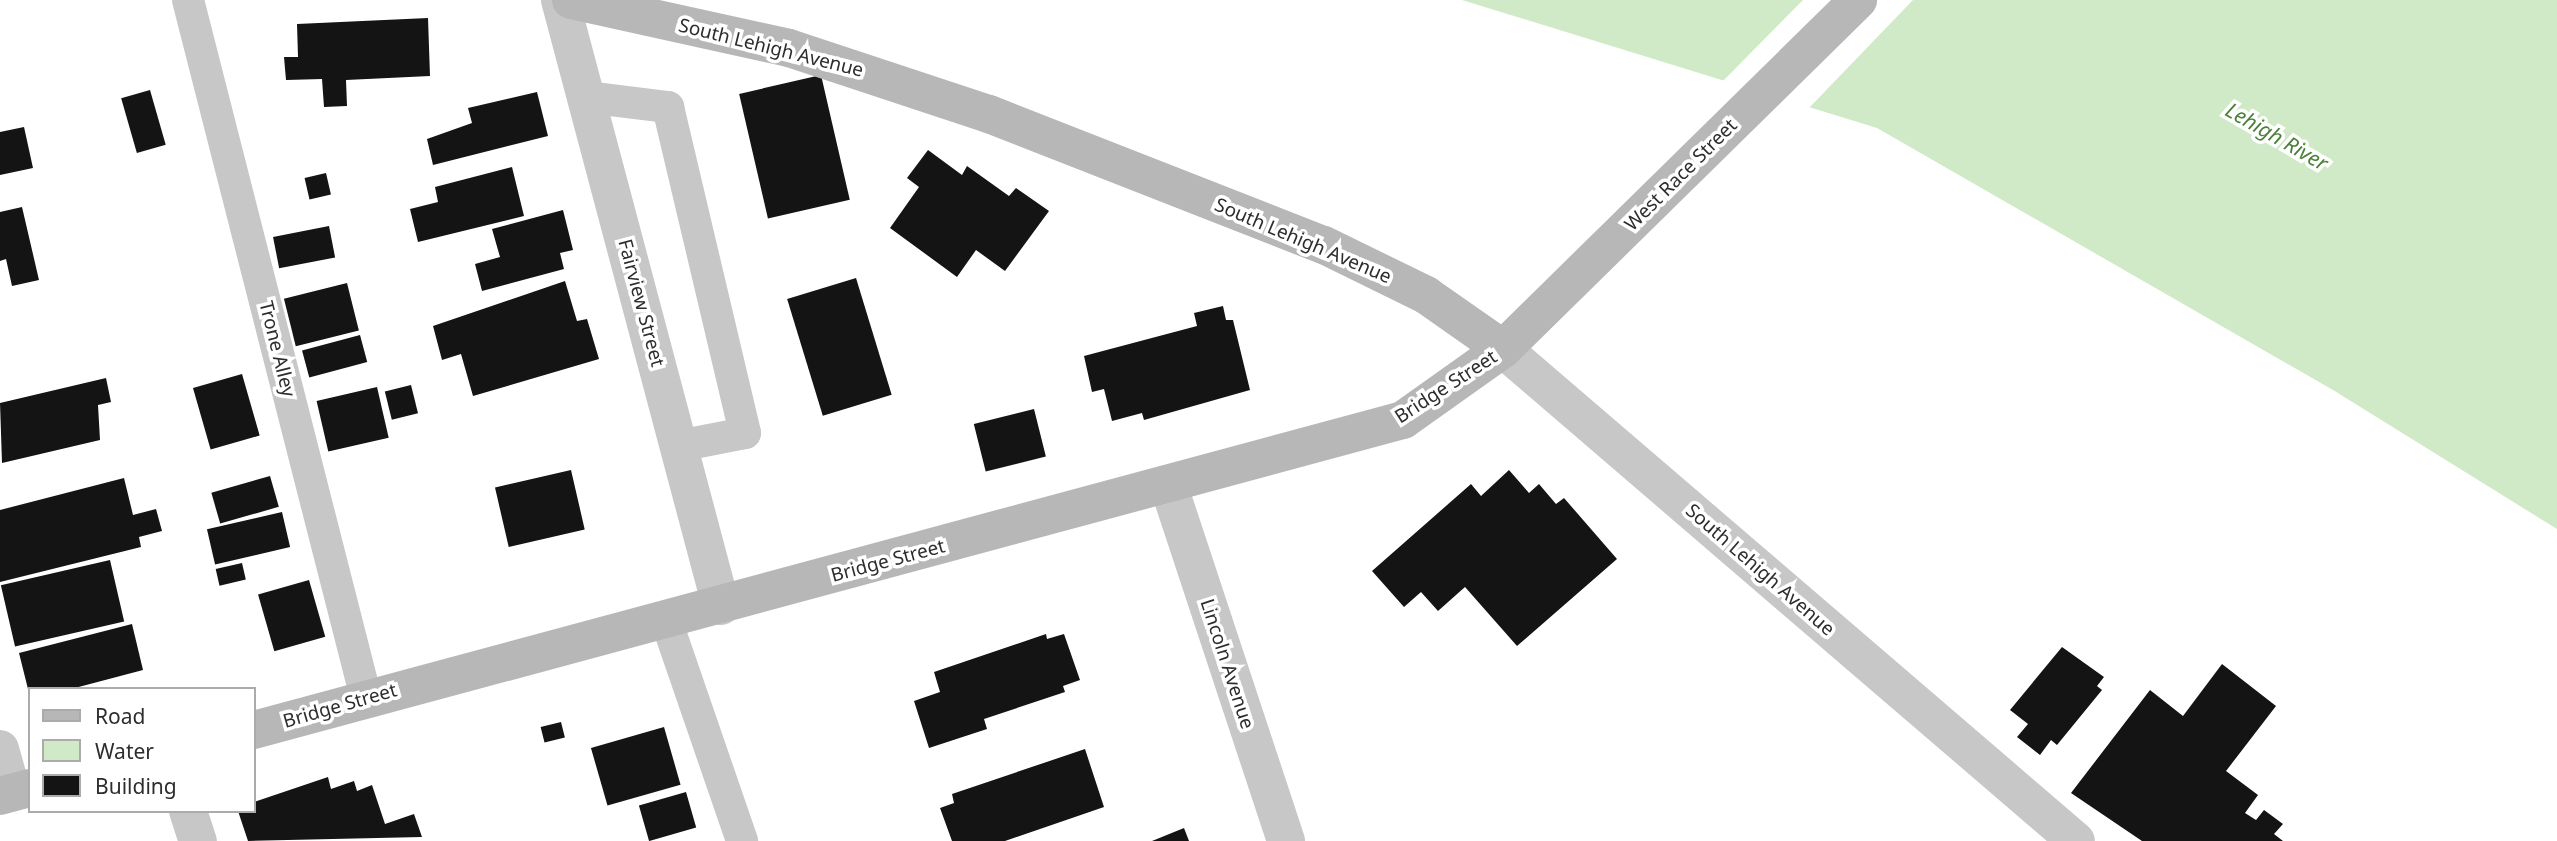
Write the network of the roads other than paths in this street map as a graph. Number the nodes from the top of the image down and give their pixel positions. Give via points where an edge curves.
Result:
1 (188, 0) edge
2 (560, 0) edge
3 (571, 0) edge
4 (1858, 0) edge
5 (586, 97) junction
6 (1503, 349) junction
7 (678, 446) junction
8 (1169, 487) junction
9 (721, 606) junction
10 (666, 620) junction
11 (366, 698) junction
12 (256, 729) edge
13 (0, 749) edge
14 (14, 792) edge
15 (189, 813) edge
16 (198, 841) edge
17 (742, 841) edge
18 (1286, 841) edge
19 (2076, 841) edge

1 - 11 lane, Trone Alley
2 - 5 street, Fairview Street
3 - 6 main road, South Lehigh Avenue via 789,48 989,114 1324,245 1426,295
4 - 6 main road, West Race Street
5 - 7 street, Fairview Street
5 - 7 lane via 668,107 745,433
6 - 8 main road, Bridge Street via 1403,420
6 - 19 street, South Lehigh Avenue
7 - 9 street, Fairview Street
8 - 9 main road, Bridge Street
8 - 18 street, Lincoln Avenue
9 - 10 main road, Bridge Street
10 - 11 main road, Bridge Street
10 - 17 lane
11 - 12 main road, Bridge Street
13 - 14 street
15 - 16 street

